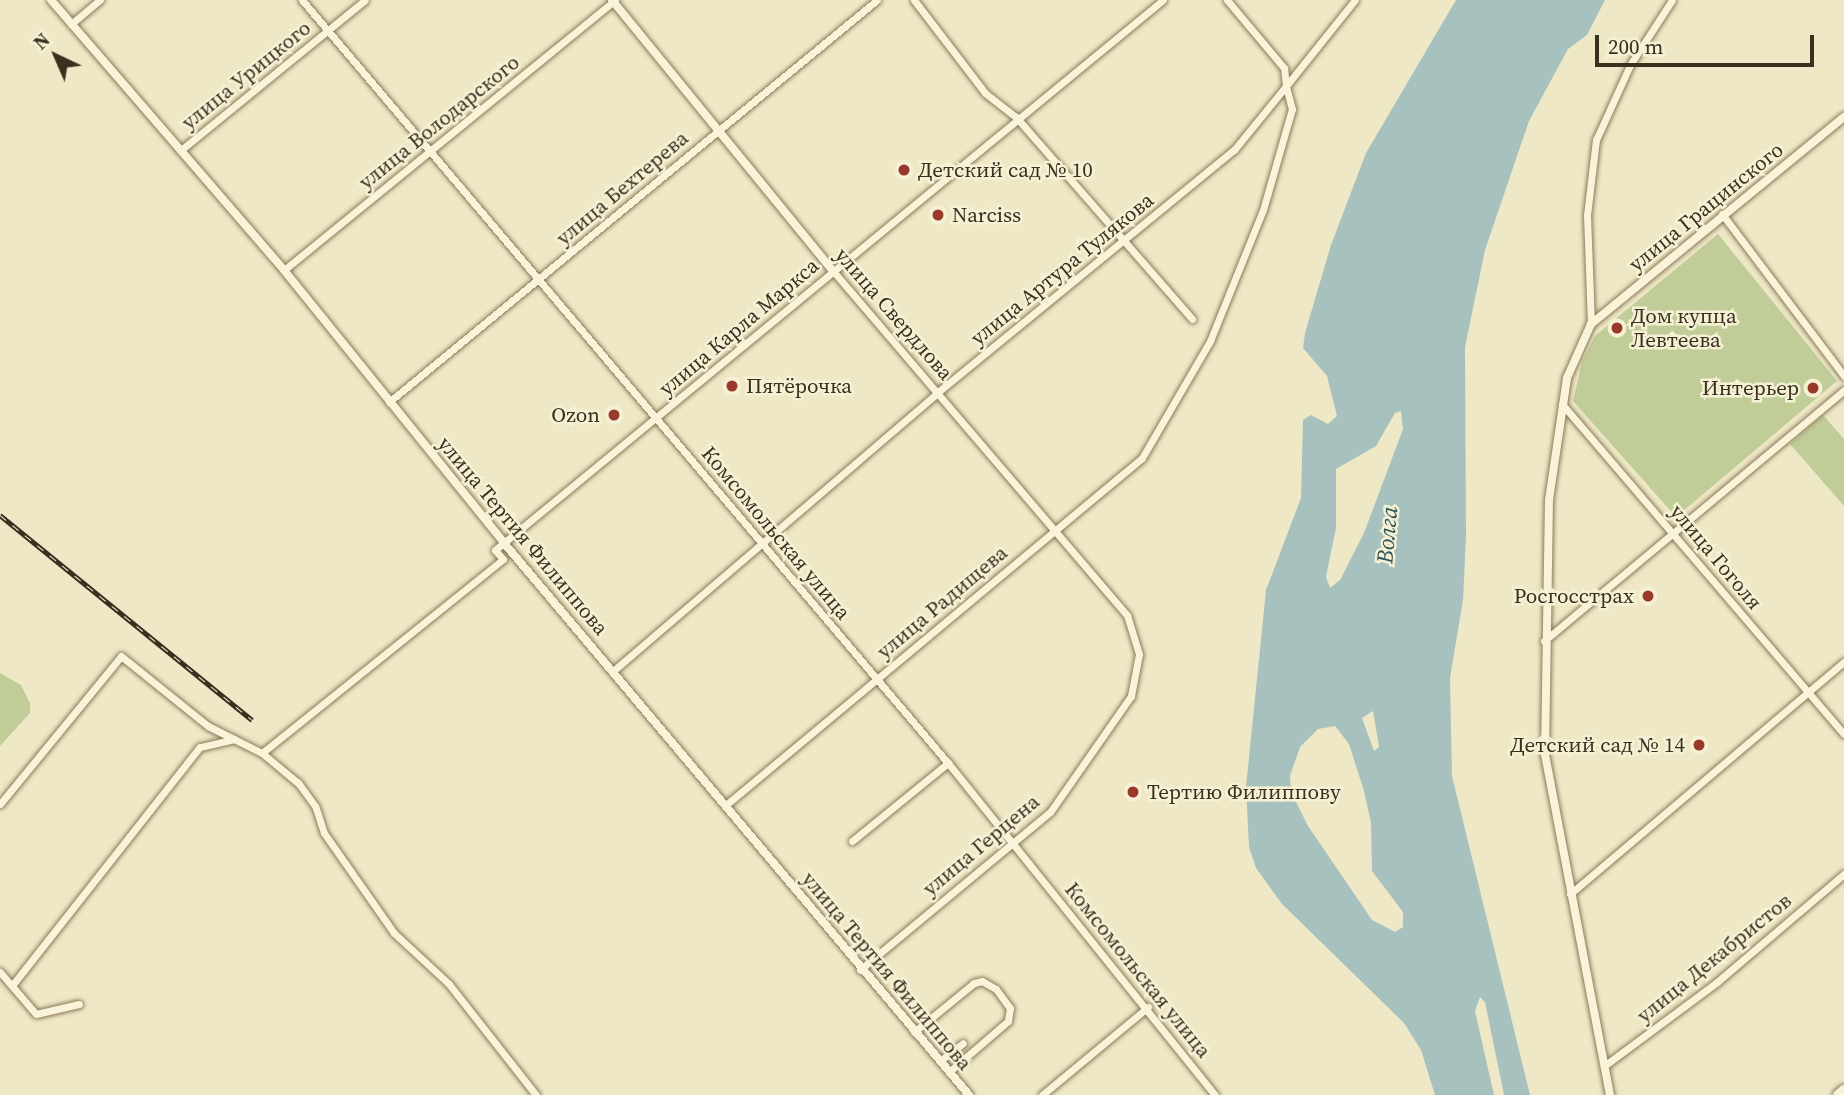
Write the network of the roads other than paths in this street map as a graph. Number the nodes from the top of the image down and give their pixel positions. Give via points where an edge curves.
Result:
1 (51, 0) edge
2 (100, 0) edge
3 (302, 0) edge
4 (365, 0) edge
5 (613, 0) edge
6 (877, 0) edge
7 (914, 0) edge
8 (1163, 0) edge
9 (1227, 0) edge
10 (1355, 0) edge
11 (1671, 0) edge
12 (71, 24) junction
13 (329, 31) junction
14 (1286, 86) junction
15 (1016, 117) junction
16 (1844, 117) edge
17 (718, 131) junction
18 (181, 150) junction
19 (432, 152) junction
20 (1722, 214) junction
21 (1124, 242) junction
22 (284, 270) junction
23 (833, 271) junction
24 (539, 278) junction
25 (1192, 319) dead end
26 (1591, 324) junction
27 (1844, 376) edge
28 (1844, 390) edge
29 (938, 392) junction
30 (389, 402) junction
31 (1562, 404) junction
32 (657, 418) junction
33 (1054, 530) junction
34 (1673, 533) junction
35 (501, 545) junction
36 (762, 547) junction
37 (1544, 642) junction
38 (1139, 654) joint
39 (1844, 662) edge
40 (613, 671) junction
41 (876, 680) junction
42 (1808, 692) junction
43 (1844, 734) edge
44 (234, 739) junction
45 (261, 753) junction
46 (948, 763) junction
47 (0, 804) edge
48 (727, 804) junction
49 (852, 841) dead end
50 (1013, 842) junction
51 (1844, 874) edge
52 (1570, 894) junction
53 (860, 970) junction
54 (0, 972) edge
55 (14, 983) junction
56 (79, 1004) dead end
57 (1148, 1007) junction
58 (914, 1032) junction
59 (963, 1043) dead end
60 (940, 1062) junction
61 (1604, 1066) junction
62 (949, 1072) junction
63 (1844, 1090) edge
64 (536, 1095) edge
65 (969, 1095) edge
66 (1042, 1095) edge
67 (1215, 1095) edge
68 (1610, 1095) edge
69 (1838, 1095) edge

1 - 12 street, улица Тертия Филиппова
2 - 12 street
3 - 13 street, Комсомольская улица
4 - 13 street, улица Урицкого
5 - 17 street, улица Свердлова
5 - 19 street, улица Володарского
6 - 17 street, улица Бехтерева
7 - 15 street via 985,93
8 - 15 street, улица Карла Маркса
9 - 14 street via 1284,68
10 - 14 street, улица Артура Тулякова
11 - 26 street via 1630,65 1596,140 1587,215
12 - 18 street, улица Тертия Филиппова
13 - 18 street, улица Урицкого
13 - 19 street, Комсомольская улица
14 - 21 street, улица Артура Тулякова via 1234,150
14 - 33 street, улица Радищева via 1292,109 1262,210 1210,341 1142,458
15 - 21 street
15 - 23 street, улица Карла Маркса
16 - 20 street, улица Грацинского
17 - 23 street, улица Свердлова
17 - 24 street, улица Бехтерева
18 - 22 street, улица Тертия Филиппова
19 - 22 street, улица Володарского
19 - 24 street, Комсомольская улица
20 - 26 street, улица Грацинского
20 - 27 street
21 - 25 street
21 - 29 street, улица Артура Тулякова
22 - 30 street, улица Тертия Филиппова
23 - 29 street, улица Свердлова
23 - 32 street, улица Карла Маркса
24 - 30 street, улица Бехтерева
24 - 32 street, Комсомольская улица
26 - 31 street via 1574,354
28 - 34 street
29 - 33 street, улица Свердлова
29 - 36 street, улица Артура Тулякова
30 - 35 street, улица Тертия Филиппова
31 - 34 street, улица Гоголя
31 - 37 street via 1549,500
32 - 35 street, улица Карла Маркса
32 - 36 street, Комсомольская улица
33 - 38 street, улица Свердлова via 1127,615
33 - 41 street, улица Радищева
34 - 37 street
34 - 42 street, улица Гоголя
35 - 40 street, улица Тертия Филиппова
35 - 45 street via 495,550 503,558
36 - 40 street, улица Артура Тулякова
36 - 41 street, Комсомольская улица
37 - 52 street via 1545,754
38 - 50 street, улица Герцена via 1131,696 1050,812
39 - 42 street
40 - 48 street, улица Тертия Филиппова
41 - 46 street, Комсомольская улица
41 - 48 street, улица Радищева
42 - 43 street, улица Гоголя
42 - 52 street
44 - 45 street
44 - 47 street via 208,726 121,656
44 - 55 street via 200,747
45 - 64 street via 299,783 324,833 394,933 449,984
46 - 49 street
46 - 50 street, Комсомольская улица
48 - 53 street, улица Тертия Филиппова
50 - 53 street, улица Герцена
50 - 57 street, Комсомольская улица
51 - 61 street, улица Декабристов via 1717,982
52 - 61 street
53 - 58 street, улица Тертия Филиппова
54 - 55 street
55 - 56 street via 36,1014
57 - 66 street
57 - 67 street, Комсомольская улица
58 - 60 street, улица Тертия Филиппова
58 - 62 street via 967,988 982,981 991,984 1012,1014
59 - 60 street
60 - 62 street, улица Тертия Филиппова
61 - 68 street
62 - 65 street, улица Тертия Филиппова
63 - 69 main road

